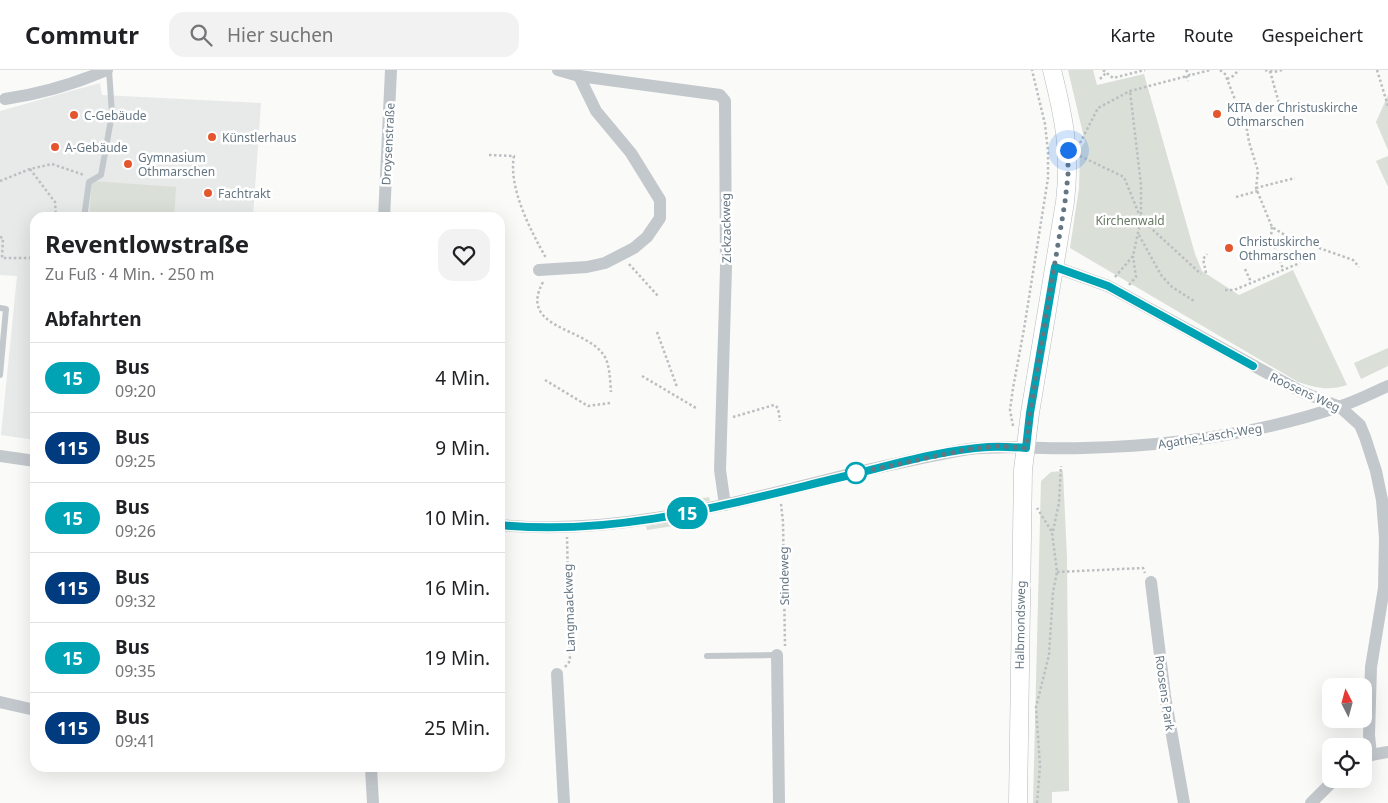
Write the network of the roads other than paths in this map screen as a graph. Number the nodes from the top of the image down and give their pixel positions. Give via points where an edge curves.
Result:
1 (108, 70) edge
2 (391, 70) edge
3 (558, 70) edge
4 (1052, 70) edge
5 (580, 76) junction
6 (4, 99) dead end
7 (85, 212) edge
8 (384, 212) edge
9 (1055, 267) junction
10 (539, 270) dead end
11 (0, 308) edge
12 (0, 375) edge
13 (1388, 386) edge
14 (1340, 407) junction
15 (1026, 448) junction
16 (0, 456) edge
17 (30, 460) edge
18 (725, 505) junction
19 (505, 525) edge
20 (1151, 582) road end
21 (777, 655) joint
22 (707, 656) dead end
23 (557, 674) road end
24 (0, 702) edge
25 (30, 709) edge
26 (1369, 738) edge
27 (1388, 752) edge
28 (1372, 756) edge
29 (371, 772) edge
30 (1326, 788) edge
31 (373, 803) edge
32 (564, 803) edge
33 (779, 803) edge
34 (1018, 803) edge
35 (1184, 803) edge
36 (1311, 803) edge

1 - 6 street via 34,94
1 - 7 lane via 112,114 101,175 89,182
2 - 8 street, Droysenstraße
3 - 5 street, Zickzackweg
4 - 9 street, Halbmondsweg via 1068,150 1068,175
5 - 10 street via 596,111 631,153 660,200 660,218 655,228 634,248 605,263
5 - 18 street, Zickzackweg via 720,95 725,101 726,268 720,470
9 - 14 street, Roosens Weg via 1108,286 1302,392
9 - 15 street, Halbmondsweg
11 - 12 lane via 6,309
13 - 14 street, Agathe-Lasch-Weg
14 - 15 street, Agathe-Lasch-Weg via 1276,426 1190,441 1099,448
14 - 26 street, Roosens Weg via 1360,425 1382,500 1384,588 1372,667
15 - 18 street, Agathe-Lasch-Weg via 969,449
15 - 34 street, Halbmondsweg via 1022,482
16 - 17 street
18 - 19 street, Agathe-Lasch-Weg via 603,526
20 - 35 street, Roosens Park via 1164,696
21 - 22 lane
21 - 33 street
23 - 32 street
24 - 25 street
27 - 28 street
29 - 31 street
30 - 36 street

